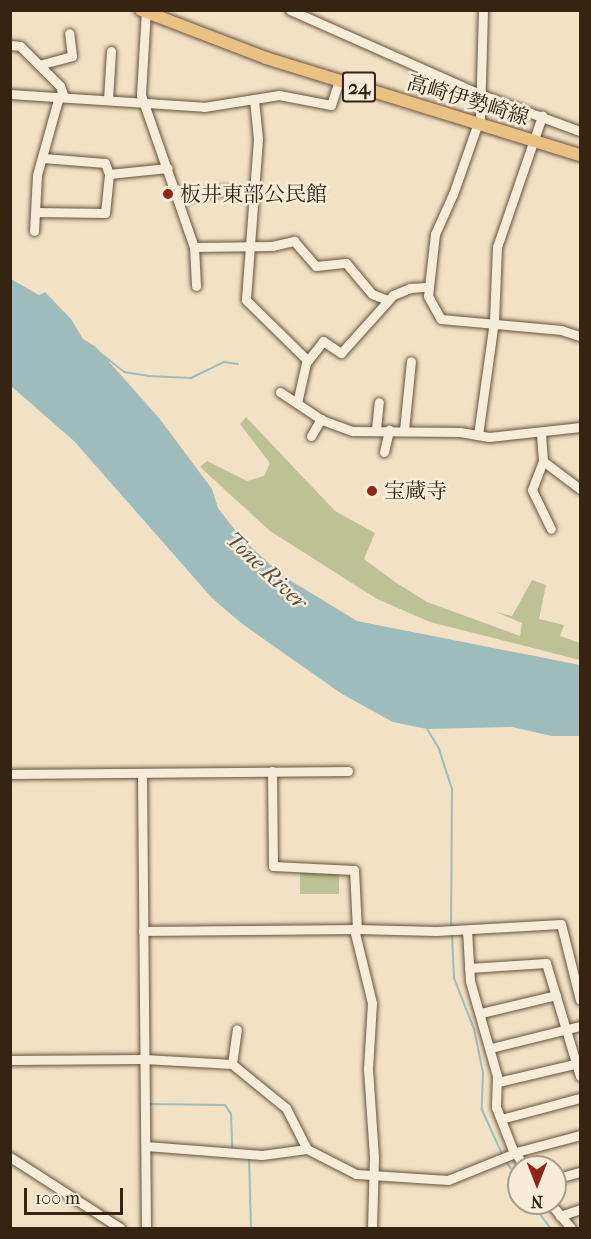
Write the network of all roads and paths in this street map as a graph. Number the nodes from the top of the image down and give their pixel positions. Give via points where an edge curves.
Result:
1 (290, 10) edge
2 (483, 10) edge
3 (144, 11) edge
4 (69, 33) dead end
5 (10, 45) edge
6 (111, 51) dead end
7 (39, 65) junction
8 (339, 81) junction
9 (10, 94) edge
10 (482, 94) junction
11 (62, 97) junction
12 (254, 99) junction
13 (108, 100) junction
14 (144, 103) junction
15 (542, 116) junction
16 (477, 124) junction
17 (580, 130) edge
18 (533, 141) junction
19 (580, 155) edge
20 (43, 158) junction
21 (168, 168) junction
22 (109, 174) junction
23 (254, 195) junction
24 (179, 198) junction
25 (36, 212) junction
26 (34, 231) dead end
27 (252, 246) junction
28 (194, 247) junction
29 (196, 286) dead end
30 (426, 287) junction
31 (388, 300) junction
32 (493, 326) junction
33 (580, 336) edge
34 (307, 360) junction
35 (411, 361) dead end
36 (280, 392) dead end
37 (380, 402) dead end
38 (297, 403) junction
39 (321, 419) junction
40 (580, 427) edge
41 (376, 429) junction
42 (388, 430) junction
43 (404, 430) junction
44 (541, 433) junction
45 (478, 435) junction
46 (311, 436) dead end
47 (384, 452) dead end
48 (543, 462) junction
49 (580, 489) edge
50 (551, 529) dead end
51 (272, 771) junction
52 (348, 771) dead end
53 (142, 773) junction
54 (10, 774) edge
55 (355, 929) junction
56 (463, 930) junction
57 (143, 932) junction
58 (469, 968) junction
59 (556, 995) junction
60 (580, 1000) edge
61 (481, 1013) junction
62 (580, 1026) edge
63 (237, 1029) dead end
64 (565, 1030) junction
65 (491, 1048) junction
66 (144, 1059) junction
67 (10, 1060) edge
68 (232, 1064) junction
69 (575, 1064) junction
70 (580, 1076) edge
71 (498, 1082) junction
72 (580, 1098) edge
73 (501, 1119) junction
74 (580, 1135) edge
75 (146, 1146) junction
76 (307, 1149) junction
77 (508, 1155) edge
78 (511, 1155) edge
79 (507, 1156) edge
80 (10, 1157) edge
81 (374, 1175) junction
82 (580, 1209) edge
83 (560, 1216) joint
84 (120, 1228) edge
85 (146, 1228) edge
86 (372, 1228) edge
87 (571, 1228) edge

1 - 10 street
2 - 10 street
3 - 8 main road, 高崎伊勢崎線 / 24
3 - 14 street
4 - 7 street via 72,56
5 - 7 street via 20,46
6 - 13 street
7 - 11 street via 60,86
8 - 12 street via 331,105 285,95
8 - 16 main road, 高崎伊勢崎線 / 24
9 - 11 street
10 - 15 street
10 - 16 street
11 - 13 street
11 - 20 street
12 - 14 street via 204,107
12 - 23 street via 258,139
13 - 14 street
14 - 21 street
15 - 17 street
15 - 18 street
16 - 18 main road, 高崎伊勢崎線 / 24
16 - 30 street via 435,234
18 - 19 main road, 高崎伊勢崎線 / 24
18 - 32 street via 497,247
20 - 22 street via 105,163
20 - 25 street via 37,175
21 - 22 street
21 - 24 street
22 - 25 street via 105,213
23 - 24 street via 224,190
23 - 27 street
24 - 28 street
25 - 26 street
27 - 28 street
27 - 31 street via 294,241 316,266 346,264 372,294
27 - 34 street via 247,303
28 - 29 street
30 - 31 street via 410,288
30 - 32 street via 438,318
31 - 34 street via 341,353 323,341
32 - 33 street via 561,330
32 - 45 street
34 - 38 street
35 - 43 street
36 - 38 street
37 - 41 street
38 - 39 street
39 - 41 street via 352,432
39 - 46 street
40 - 44 street
41 - 42 street
42 - 43 street
42 - 47 street
43 - 45 street
44 - 45 street
44 - 48 street
48 - 49 street
48 - 50 street via 532,490
51 - 52 street
51 - 53 street
51 - 55 street via 273,866 354,870
53 - 54 street
53 - 57 street
55 - 56 street
55 - 57 street
55 - 81 street via 372,1003 368,1069
56 - 58 street
56 - 60 street via 561,924
57 - 66 street
58 - 59 street via 546,963
58 - 61 street
59 - 61 street
59 - 64 street
61 - 65 street
62 - 64 street
63 - 68 street
64 - 65 street
64 - 69 street
65 - 71 street
66 - 67 street
66 - 68 street
66 - 75 street
68 - 76 street via 286,1108
69 - 70 street
69 - 71 street
71 - 73 street via 496,1107
72 - 73 street
73 - 77 street
74 - 78 street
75 - 76 street via 262,1155
75 - 85 street
76 - 81 street via 343,1170
79 - 81 street via 448,1180
80 - 84 street
81 - 86 street
82 - 83 street
83 - 87 street

